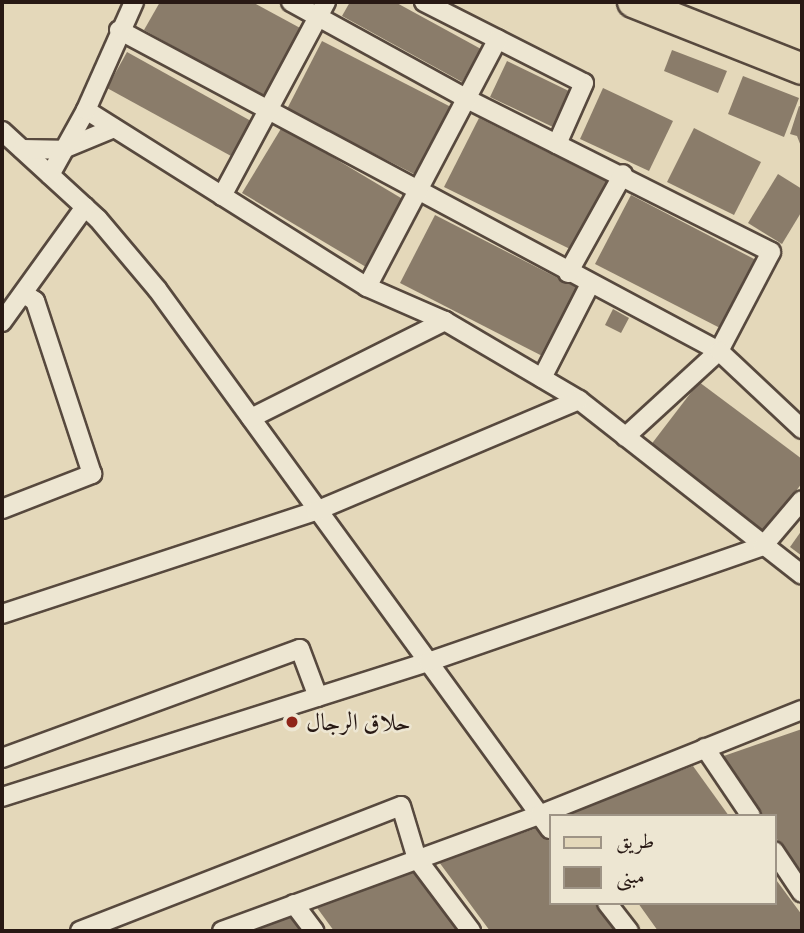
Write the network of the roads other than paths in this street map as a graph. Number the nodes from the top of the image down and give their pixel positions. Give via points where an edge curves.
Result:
1 (134, 2) edge
2 (291, 2) edge
3 (425, 2) edge
4 (633, 2) edge
5 (323, 9) edge
6 (119, 30) junction
7 (498, 40) junction
8 (802, 69) edge
9 (469, 100) junction
10 (86, 110) junction
11 (269, 112) junction
12 (114, 128) junction
13 (2, 131) edge
14 (557, 144) junction
15 (66, 146) junction
16 (22, 149) junction
17 (623, 174) junction
18 (50, 175) junction
19 (420, 192) junction
20 (222, 196) junction
21 (85, 207) junction
22 (568, 273) junction
23 (590, 284) junction
24 (367, 287) junction
25 (23, 293) junction
26 (445, 321) junction
27 (2, 322) edge
28 (719, 351) junction
29 (542, 378) junction
30 (579, 400) junction
31 (251, 418) junction
32 (802, 429) edge
33 (625, 437) junction
34 (802, 500) edge
35 (2, 509) edge
36 (316, 511) junction
37 (763, 546) junction
38 (802, 575) edge
39 (2, 614) edge
40 (428, 662) junction
41 (318, 697) junction
42 (802, 710) edge
43 (705, 748) junction
44 (2, 758) edge
45 (2, 797) edge
46 (562, 814) edge
47 (750, 814) edge
48 (545, 822) edge
49 (776, 854) edge
50 (416, 859) junction
51 (802, 893) edge
52 (294, 904) junction
53 (609, 905) edge
54 (80, 931) edge
55 (222, 931) edge
56 (314, 931) edge
57 (471, 931) edge
58 (629, 931) edge

1 - 6 street
2 - 5 street
3 - 7 street
4 - 8 main road
5 - 9 street
5 - 11 street
6 - 10 street
6 - 11 street
7 - 9 street
7 - 14 street via 584,83
9 - 14 street
9 - 19 street
10 - 12 street
10 - 15 street
11 - 19 street
11 - 20 street
12 - 15 street
12 - 20 street
13 - 16 street
14 - 17 street
15 - 16 street
15 - 18 street
16 - 18 street
17 - 22 street
17 - 28 street via 771,252
18 - 21 street
19 - 22 street
19 - 24 street
20 - 24 street
21 - 25 street
21 - 31 street via 157,289
22 - 23 street
23 - 28 street
23 - 29 street
24 - 26 street
25 - 27 street
25 - 35 street via 35,301 92,474
26 - 29 street
26 - 31 street
28 - 32 street
28 - 33 street
29 - 30 street
30 - 33 street
30 - 36 street
31 - 36 street
33 - 37 street
34 - 37 street
36 - 39 street
36 - 40 street
37 - 38 street
37 - 40 street
40 - 41 street
40 - 48 street
41 - 44 street via 300,649
41 - 45 street
42 - 43 street
43 - 46 street
43 - 47 street
48 - 50 street
49 - 51 street
50 - 52 street
50 - 54 street via 401,806
50 - 57 street
52 - 55 street
52 - 56 street
53 - 58 street

